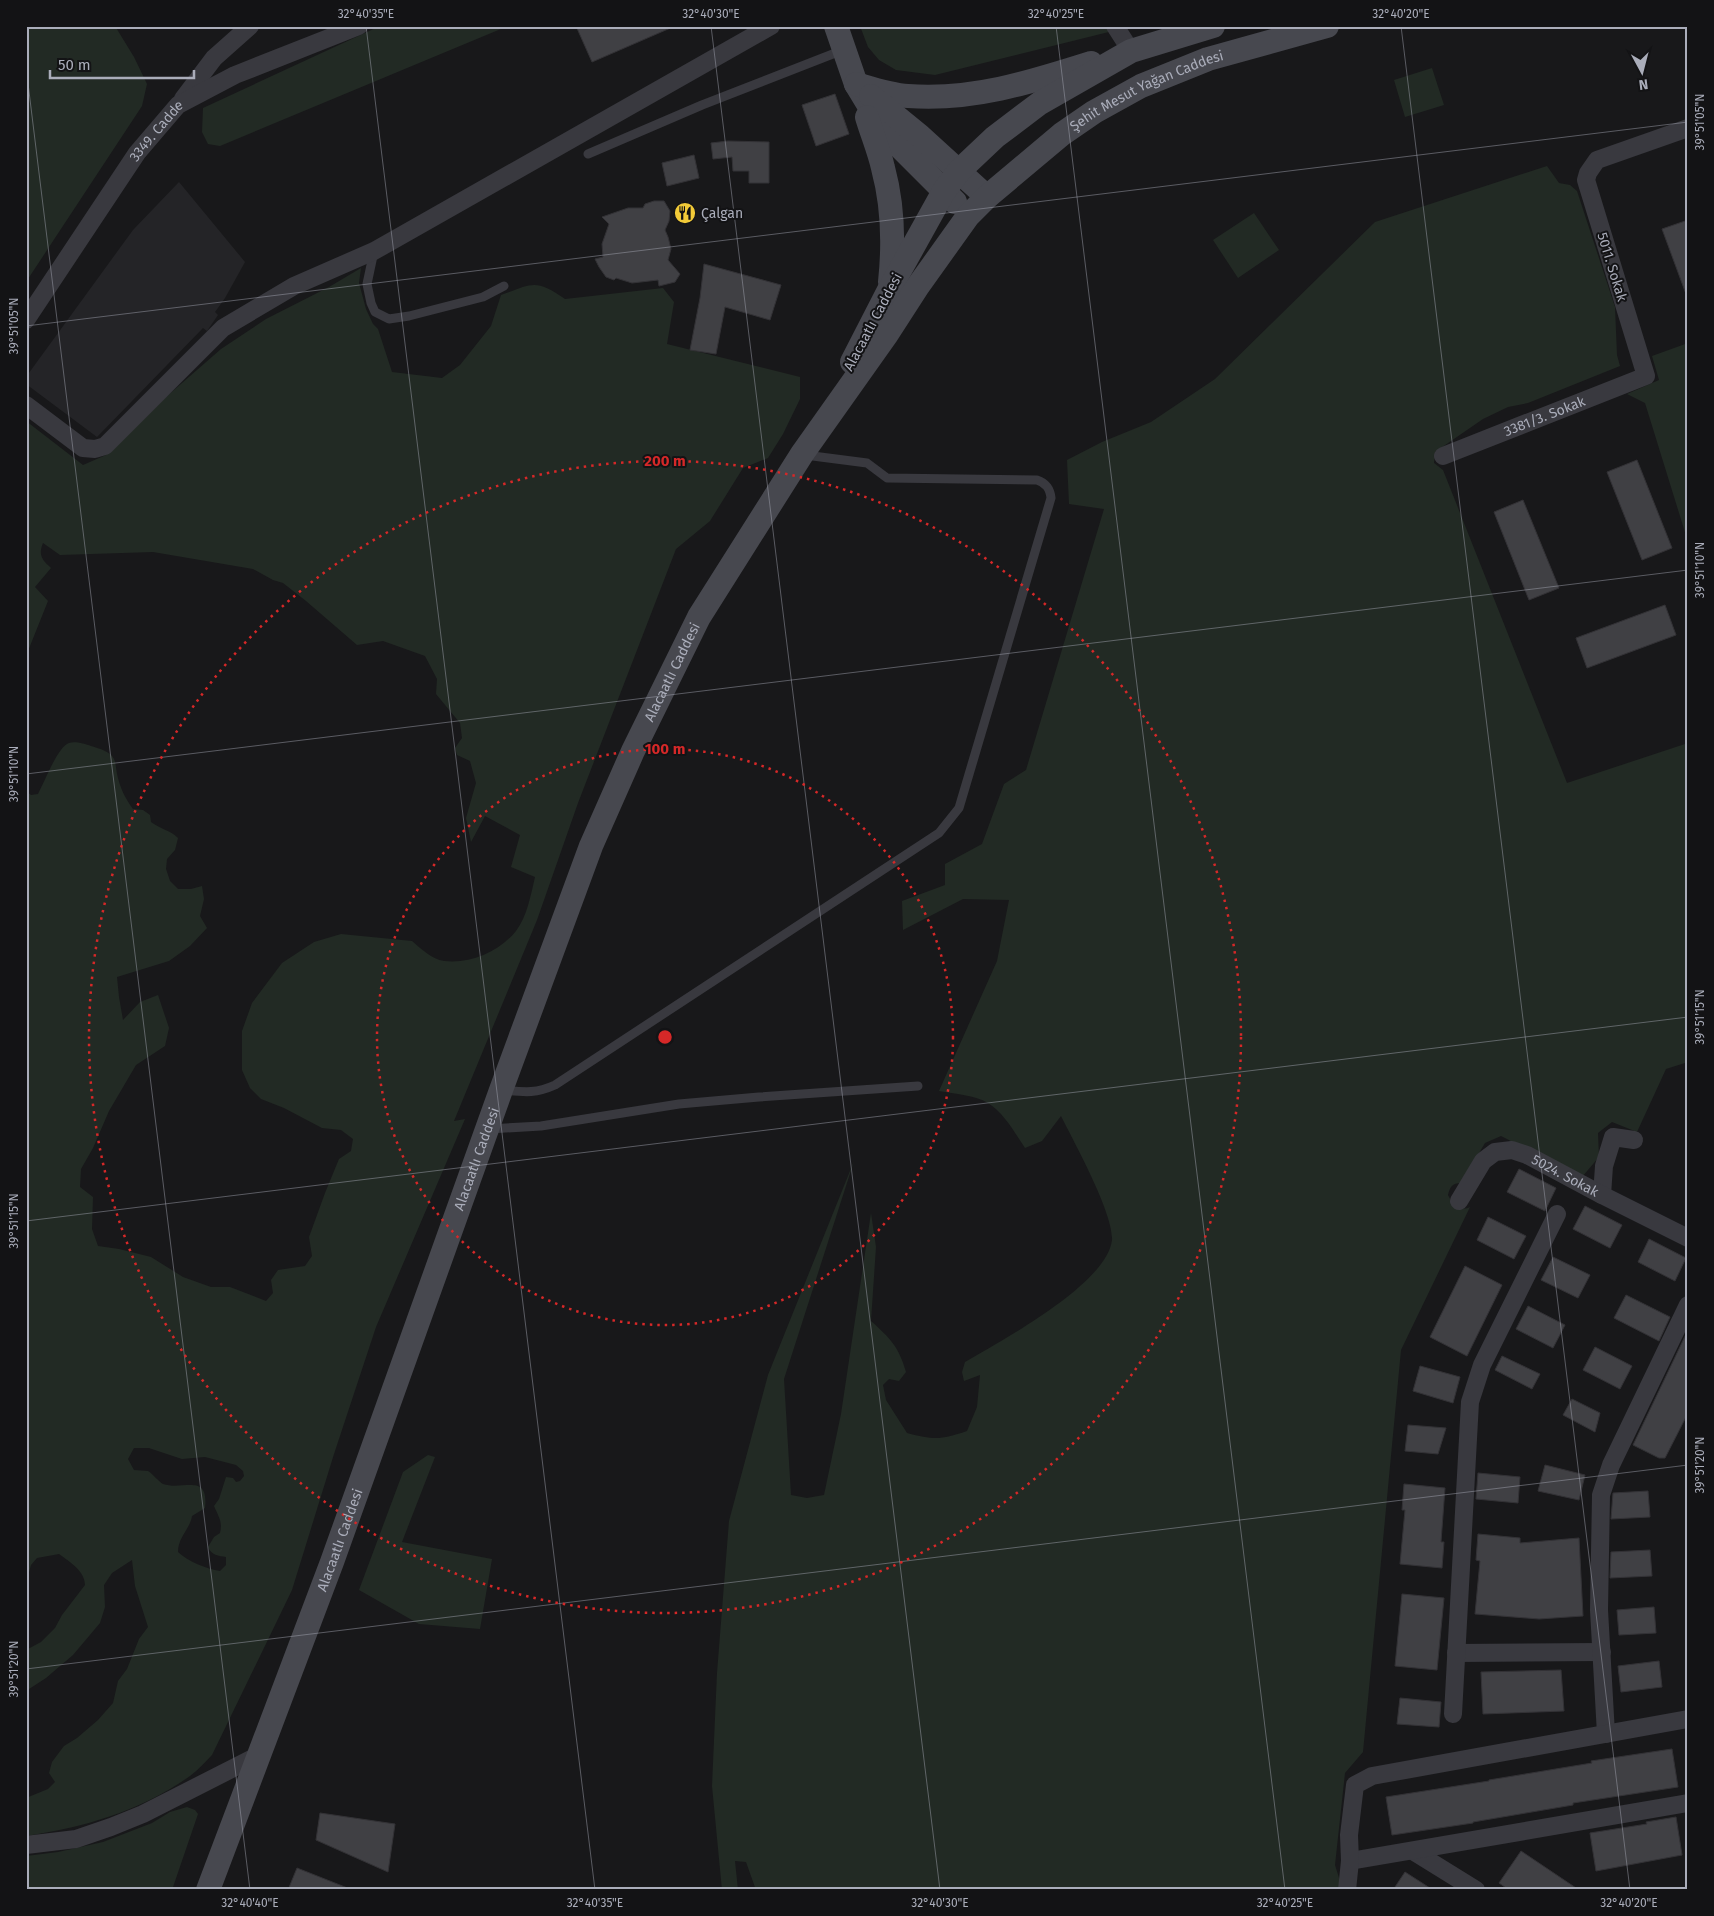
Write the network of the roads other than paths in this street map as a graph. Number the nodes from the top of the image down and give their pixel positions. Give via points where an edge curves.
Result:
1 (250, 26) edge
2 (358, 26) edge
3 (771, 26) edge
4 (836, 26) edge
5 (1115, 26) edge
6 (1213, 26) edge
7 (1327, 26) edge
8 (843, 50) junction
9 (1131, 51) junction
10 (856, 84) junction
11 (178, 105) junction
12 (1688, 128) edge
13 (588, 154) dead end
14 (959, 171) junction
15 (944, 191) junction
16 (987, 197) junction
17 (968, 216) junction
18 (374, 251) junction
19 (504, 286) dead end
20 (889, 290) junction
21 (26, 320) edge
22 (1646, 376) joint
23 (26, 405) edge
24 (802, 454) junction
25 (1443, 456) dead end
26 (918, 1086) dead end
27 (501, 1090) junction
28 (488, 1129) junction
29 (1634, 1140) dead end
30 (1602, 1195) junction
31 (1459, 1201) dead end
32 (1557, 1214) dead end
33 (1688, 1238) edge
34 (1688, 1305) edge
35 (1602, 1652) junction
36 (1456, 1654) junction
37 (1453, 1714) dead end
38 (1688, 1719) edge
39 (1606, 1734) junction
40 (259, 1755) junction
41 (1688, 1804) edge
42 (26, 1845) edge
43 (1413, 1851) junction
44 (1350, 1861) junction
45 (208, 1890) edge
46 (1347, 1890) edge
47 (1476, 1890) edge

1 - 11 street via 214,58
2 - 11 street, 3349. Cadde via 235,75
3 - 18 street
4 - 8 main road
5 - 9 street
6 - 9 main road
7 - 16 main road, Şehit Mesut Yağan Caddesi via 1208,59 1142,86 1062,134
8 - 10 main road
8 - 13 lane
9 - 10 main road via 1019,86 972,94 907,96
9 - 14 main road via 1040,103 995,137
10 - 14 main road
10 - 15 main road via 886,132
10 - 20 main road via 890,200
11 - 21 street, 3349. Cadde via 137,153
12 - 22 street, 5011. Sokak via 1597,160 1586,180
14 - 15 main road, Alacaatlı Caddesi
14 - 16 main road
15 - 17 main road
15 - 20 main road, Alacaatlı Caddesi
16 - 17 main road, Alacaatlı Caddesi
17 - 24 main road, Alacaatlı Caddesi
18 - 19 lane via 367,284 371,303 375,312 389,318 483,297
18 - 23 street via 294,286 223,328 105,446 83,448
20 - 24 main road, Alacaatlı Caddesi
22 - 25 street, 3381/3. Sokak
24 - 27 main road, Alacaatlı Caddesi via 699,617 634,752 591,846
24 - 27 lane via 866,463 887,478 1037,480 1051,492 959,808 940,833 556,1085 531,1093
26 - 28 lane via 679,1104 542,1126
27 - 28 main road, Alacaatlı Caddesi
28 - 40 main road, Alacaatlı Caddesi
29 - 30 street via 1613,1137 1604,1166
30 - 31 street, 5024. Sokak via 1527,1155 1504,1150 1483,1161
30 - 33 street, 5024. Sokak
32 - 36 street via 1482,1364 1470,1402
34 - 35 street via 1610,1465 1601,1496 1599,1610
35 - 36 street
35 - 39 street
36 - 37 street
38 - 39 street
39 - 44 street via 1372,1776 1355,1785 1349,1835
40 - 42 street via 111,1827 76,1839
40 - 45 main road, Alacaatlı Caddesi
41 - 43 street
43 - 44 street
43 - 47 street
44 - 46 street

